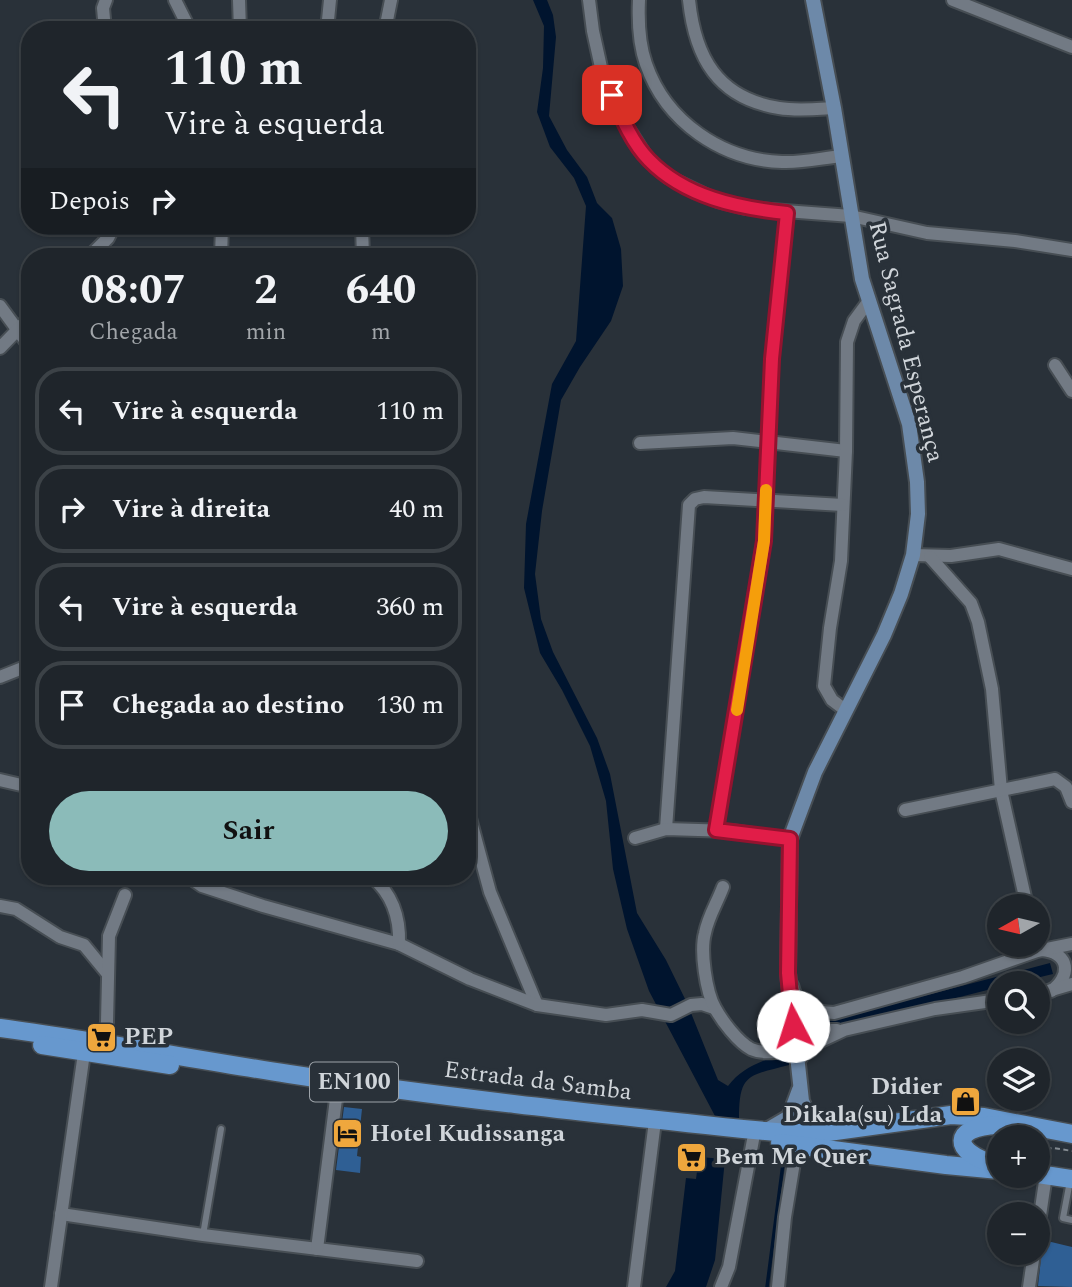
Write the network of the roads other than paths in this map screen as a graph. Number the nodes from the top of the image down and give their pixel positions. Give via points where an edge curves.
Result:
1 (106, 0) edge
2 (175, 0) edge
3 (239, 0) edge
4 (330, 0) edge
5 (391, 0) edge
6 (589, 0) edge
7 (639, 0) edge
8 (689, 0) edge
9 (813, 0) edge
10 (953, 0) edge
11 (104, 21) edge
12 (186, 21) edge
13 (240, 21) edge
14 (328, 21) edge
15 (387, 21) edge
16 (1072, 47) edge
17 (834, 108) junction
18 (842, 156) junction
19 (787, 213) junction
20 (851, 216) junction
21 (1072, 250) edge
22 (868, 302) junction
23 (0, 306) edge
24 (21, 325) edge
25 (16, 330) junction
26 (21, 336) edge
27 (0, 348) edge
28 (1055, 365) dead end
29 (1072, 391) edge
30 (768, 440) junction
31 (640, 443) dead end
32 (846, 451) junction
33 (765, 500) junction
34 (843, 505) junction
35 (913, 555) junction
36 (930, 557) junction
37 (1072, 569) edge
38 (21, 669) edge
39 (0, 677) edge
40 (845, 709) junction
41 (0, 780) edge
42 (21, 785) edge
43 (1002, 790) junction
44 (1072, 802) edge
45 (905, 810) dead end
46 (666, 829) junction
47 (716, 830) junction
48 (635, 838) dead end
49 (790, 839) junction
50 (476, 840) edge
51 (201, 885) edge
52 (382, 885) edge
53 (723, 887) dead end
54 (1024, 894) edge
55 (125, 895) dead end
56 (0, 906) edge
57 (399, 944) junction
58 (1072, 944) edge
59 (1050, 947) edge
60 (1050, 951) edge
61 (1014, 957) edge
62 (107, 973) junction
63 (788, 973) junction
64 (1072, 984) edge
65 (1050, 989) edge
66 (1050, 991) edge
67 (791, 1001) junction
68 (987, 1002) edge
69 (537, 1004) junction
70 (714, 1008) junction
71 (0, 1028) edge
72 (844, 1030) junction
73 (0, 1038) edge
74 (103, 1042) junction
75 (84, 1053) junction
76 (796, 1057) junction
77 (800, 1086) junction
78 (337, 1091) junction
79 (1022, 1124) junction
80 (987, 1125) edge
81 (988, 1125) edge
82 (221, 1129) dead end
83 (654, 1129) junction
84 (709, 1131) junction
85 (833, 1131) junction
86 (1072, 1134) edge
87 (750, 1135) junction
88 (797, 1144) junction
89 (987, 1163) edge
90 (987, 1167) edge
91 (1050, 1172) edge
92 (1071, 1179) edge
93 (61, 1214) junction
94 (1072, 1220) edge
95 (203, 1235) junction
96 (317, 1250) junction
97 (417, 1261) dead end
98 (1032, 1265) edge
99 (51, 1287) edge
100 (634, 1287) edge
101 (720, 1287) edge
102 (778, 1287) edge
103 (1029, 1287) edge

1 - 11 street
2 - 12 street
3 - 13 street
4 - 14 street
5 - 15 street
6 - 19 street via 602,72 621,117 647,158 668,177 718,201
7 - 18 street via 645,63 675,115 700,136 726,149 783,162
8 - 17 street via 705,62 731,89 779,108
9 - 17 street, Rua Sagrada Esperança
10 - 16 street
17 - 18 street, Rua Sagrada Esperança
18 - 20 street, Rua Sagrada Esperança
19 - 20 street
19 - 30 street
20 - 21 street via 927,233
20 - 22 street, Rua Sagrada Esperança
22 - 32 street via 854,321 847,342
22 - 35 street, Rua Sagrada Esperança via 914,452 918,514
23 - 25 street
24 - 25 street
25 - 26 street
25 - 27 street
28 - 29 street
30 - 31 street
30 - 32 street
30 - 33 street
32 - 34 street
33 - 34 street
33 - 46 street via 704,497 689,505
33 - 47 street via 764,541
34 - 40 street via 841,561 824,685 832,700
35 - 36 street
35 - 40 street, Rua Sagrada Esperança via 884,635
36 - 37 street via 999,549
36 - 43 street via 971,603 978,622 992,689
38 - 39 street
40 - 49 street, Rua Sagrada Esperança
41 - 42 street
43 - 44 street via 1055,779 1066,787
43 - 45 street
43 - 54 street
46 - 47 street
46 - 48 street
47 - 49 street
49 - 63 street, Rua Sagrada Esperança
50 - 69 street via 490,892
51 - 57 street
52 - 57 street via 397,914
53 - 70 street via 703,943
55 - 62 street via 109,936
56 - 62 street via 16,909 60,937 83,945
57 - 69 street via 470,979
58 - 59 street
60 - 65 street via 1063,962 1065,974
61 - 63 street via 962,977 834,1013 817,1012 799,1001
62 - 74 street
63 - 67 street, Rua Sagrada Esperança
64 - 66 street
67 - 72 street via 816,1030
67 - 76 street, Rua Sagrada Esperança
68 - 72 street
69 - 70 street via 606,1015 642,1010 671,1015 708,1004
70 - 76 street via 751,1049
71 - 74 main road, Estrada da Samba / EN100
72 - 76 street
73 - 75 main road, Estrada da Samba / EN100
74 - 84 main road, Estrada da Samba / EN100 via 290,1074
75 - 78 main road, Estrada da Samba / EN100
75 - 93 street
76 - 77 street, Rua Sagrada Esperança
77 - 85 street, Rua Sagrada Esperança via 809,1116 819,1128
77 - 87 street via 789,1117
78 - 83 main road, Estrada da Samba / EN100
78 - 96 street
79 - 81 main road
79 - 85 main road, Estrada da Samba / EN100 via 950,1115
79 - 86 main road, Estrada da Samba / EN100
80 - 89 main road via 972,1128 962,1141 968,1153
82 - 95 lane
83 - 84 main road, Estrada da Samba / EN100
83 - 100 street
84 - 87 main road, Estrada da Samba / EN100
85 - 87 main road, Estrada da Samba / EN100
87 - 88 main road, Estrada da Samba / EN100
87 - 101 street via 736,1236
88 - 90 main road, Estrada da Samba / EN100
88 - 102 street
91 - 92 main road
92 - 94 lane via 1063,1218
93 - 95 street
93 - 99 street
95 - 96 street
96 - 97 street
98 - 103 street

